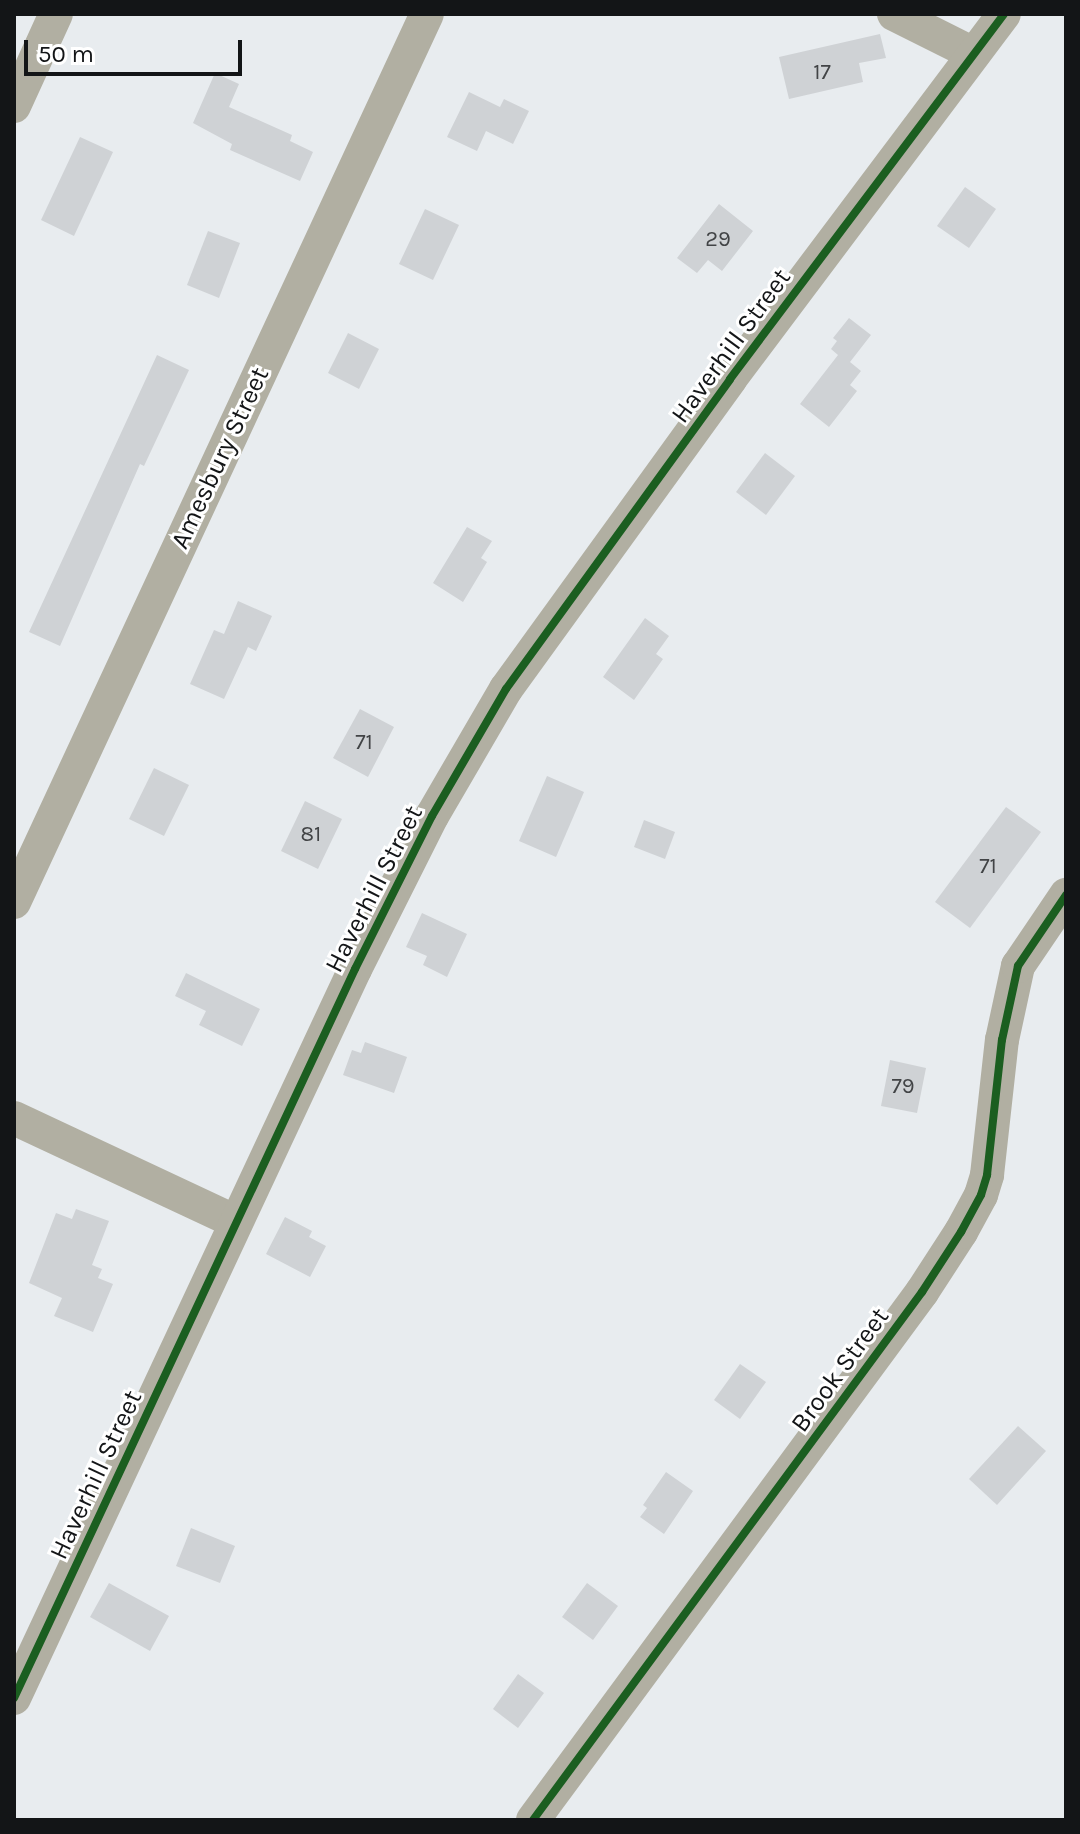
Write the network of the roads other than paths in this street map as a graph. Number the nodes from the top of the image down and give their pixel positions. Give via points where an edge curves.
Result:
1 (56, 14) edge
2 (427, 14) edge
3 (894, 14) edge
4 (1004, 14) edge
5 (974, 54) junction
6 (14, 106) edge
7 (1066, 895) edge
8 (14, 902) edge
9 (14, 1118) edge
10 (236, 1222) junction
11 (14, 1698) edge
12 (533, 1820) edge

1 - 6 street
2 - 8 street, Amesbury Street
3 - 5 street
4 - 5 street, Haverhill Street
5 - 10 street, Haverhill Street via 506,689 432,816
7 - 12 street, Brook Street via 1018,966 1002,1040 987,1175 961,1232
9 - 10 street
10 - 11 street, Haverhill Street

